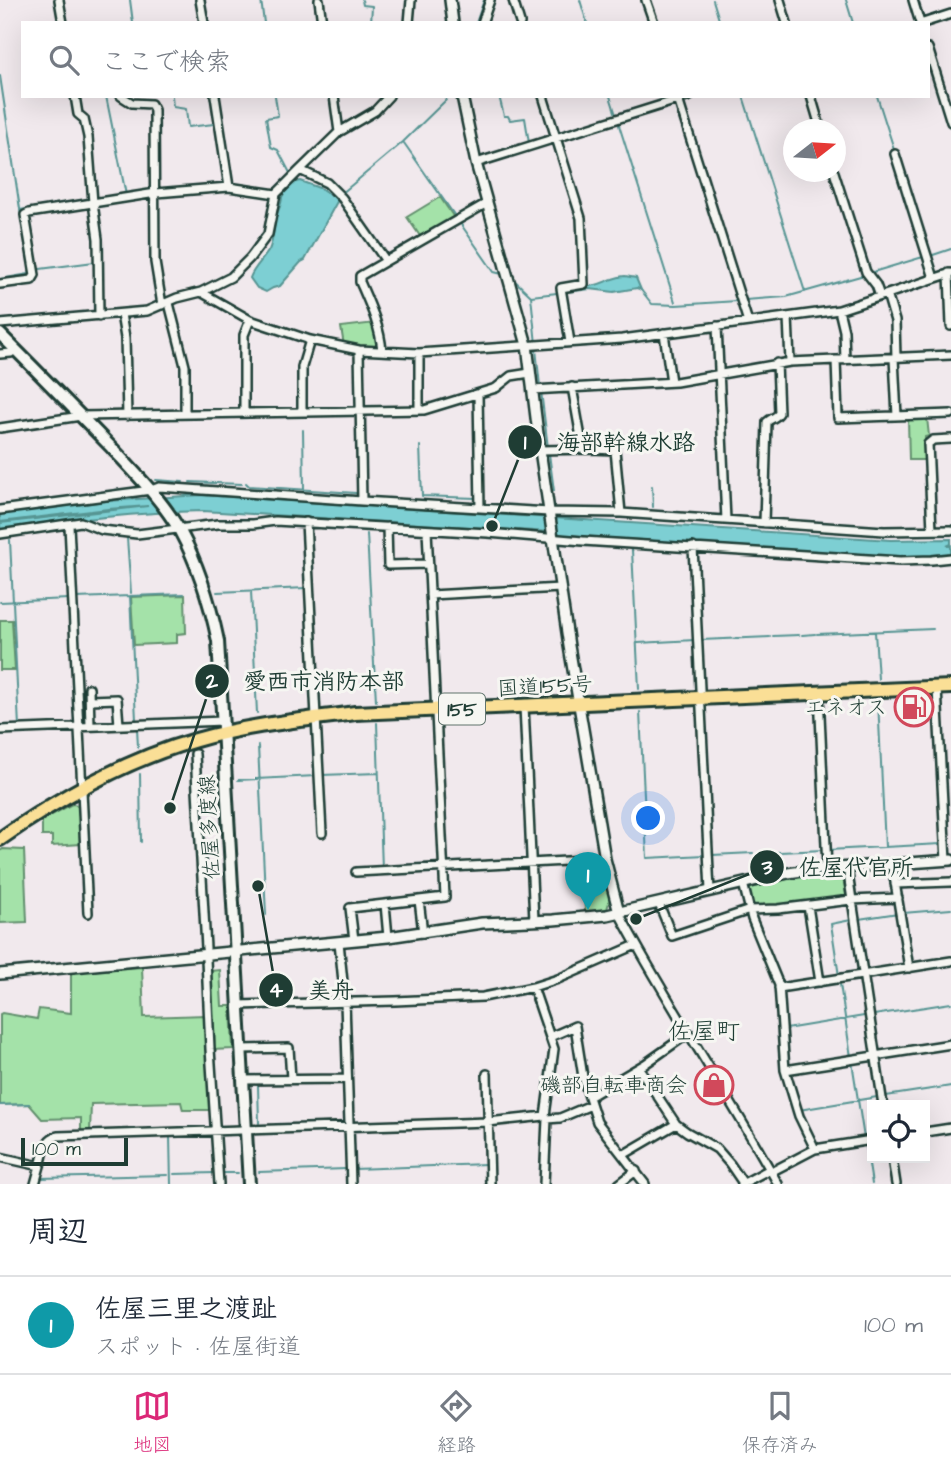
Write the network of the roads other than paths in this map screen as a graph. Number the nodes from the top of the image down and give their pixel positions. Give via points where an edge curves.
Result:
1 (59, 0) edge
2 (200, 0) edge
3 (318, 0) edge
4 (411, 0) edge
5 (450, 0) edge
6 (490, 0) edge
7 (513, 0) edge
8 (646, 0) edge
9 (780, 0) edge
10 (913, 0) edge
11 (951, 14) edge
12 (63, 21) edge
13 (204, 21) edge
14 (322, 21) edge
15 (410, 21) edge
16 (453, 21) edge
17 (483, 21) edge
18 (519, 21) edge
19 (653, 21) edge
20 (786, 21) edge
21 (921, 21) edge
22 (928, 21) edge
23 (930, 54) edge
24 (75, 98) edge
25 (124, 98) edge
26 (215, 98) edge
27 (334, 98) edge
28 (387, 98) edge
29 (462, 98) edge
30 (544, 98) edge
31 (677, 98) edge
32 (812, 98) edge
33 (818, 119) edge
34 (951, 122) edge
35 (340, 132) junction
36 (556, 138) junction
37 (895, 154) dead end
38 (476, 163) junction
39 (300, 170) junction
40 (837, 182) edge
41 (229, 187) junction
42 (156, 193) junction
43 (276, 194) junction
44 (93, 203) junction
45 (488, 203) junction
46 (386, 261) junction
47 (950, 273) edge
48 (934, 278) junction
49 (0, 284) edge
50 (201, 292) junction
51 (884, 295) junction
52 (165, 304) junction
53 (839, 310) junction
54 (121, 314) junction
55 (99, 316) junction
56 (788, 317) junction
57 (250, 320) junction
58 (748, 322) junction
59 (0, 324) edge
60 (717, 326) junction
61 (951, 326) edge
62 (664, 333) junction
63 (0, 334) edge
64 (310, 340) junction
65 (570, 342) junction
66 (533, 344) junction
67 (15, 349) junction
68 (359, 351) junction
69 (382, 351) junction
70 (419, 353) junction
71 (0, 354) edge
72 (951, 355) edge
73 (895, 358) junction
74 (841, 360) junction
75 (790, 362) junction
76 (777, 363) junction
77 (530, 373) junction
78 (720, 374) junction
79 (671, 382) junction
80 (572, 387) junction
81 (537, 389) junction
82 (478, 394) junction
83 (419, 410) junction
84 (302, 412) junction
85 (361, 412) junction
86 (244, 413) junction
87 (185, 414) junction
88 (951, 414) edge
89 (81, 416) junction
90 (127, 416) junction
91 (897, 416) junction
92 (0, 428) edge
93 (951, 439) edge
94 (583, 449) junction
95 (545, 450) junction
96 (151, 490) junction
97 (362, 501) junction
98 (480, 508) junction
99 (0, 510) edge
100 (549, 512) junction
101 (621, 513) junction
102 (726, 520) junction
103 (306, 523) junction
104 (764, 523) junction
105 (69, 525) junction
106 (176, 525) junction
107 (387, 527) junction
108 (426, 530) junction
109 (932, 530) junction
110 (951, 530) edge
111 (0, 534) edge
112 (553, 536) junction
113 (693, 547) junction
114 (951, 558) edge
115 (428, 564) junction
116 (561, 588) junction
117 (430, 595) junction
118 (951, 687) edge
119 (89, 688) dead end
120 (937, 688) junction
121 (819, 693) junction
122 (699, 698) junction
123 (90, 699) junction
124 (579, 704) junction
125 (524, 706) junction
126 (435, 710) junction
127 (317, 718) junction
128 (119, 725) junction
129 (90, 726) junction
130 (78, 727) junction
131 (223, 727) junction
132 (0, 730) edge
133 (195, 754) dead end
134 (940, 760) junction
135 (951, 760) edge
136 (81, 788) junction
137 (947, 808) edge
138 (322, 833) dead end
139 (0, 839) edge
140 (605, 859) junction
141 (948, 860) edge
142 (531, 864) junction
143 (892, 864) junction
144 (847, 867) junction
145 (442, 868) junction
146 (827, 868) junction
147 (356, 873) dead end
148 (951, 882) edge
149 (743, 883) junction
150 (895, 884) junction
151 (710, 891) junction
152 (898, 898) junction
153 (419, 900) junction
154 (851, 900) junction
155 (385, 904) junction
156 (659, 904) junction
157 (808, 906) junction
158 (750, 911) junction
159 (88, 913) dead end
160 (619, 913) junction
161 (534, 920) junction
162 (423, 933) junction
163 (388, 937) junction
164 (354, 940) junction
165 (339, 942) junction
166 (636, 945) junction
167 (206, 948) dead end
168 (236, 951) junction
169 (206, 959) dead end
170 (951, 961) edge
171 (909, 968) junction
172 (0, 974) edge
173 (863, 976) junction
174 (820, 982) junction
175 (533, 987) junction
176 (779, 988) junction
177 (345, 1002) junction
178 (239, 1005) junction
179 (689, 1032) junction
180 (550, 1037) junction
181 (951, 1044) edge
182 (242, 1049) junction
183 (876, 1056) junction
184 (639, 1068) junction
185 (785, 1070) junction
186 (488, 1074) dead end
187 (291, 1079) junction
188 (347, 1079) junction
189 (244, 1080) junction
190 (882, 1100) edge
191 (590, 1101) junction
192 (546, 1117) junction
193 (488, 1122) junction
194 (676, 1125) junction
195 (349, 1126) junction
196 (951, 1128) edge
197 (246, 1130) junction
198 (216, 1131) junction
199 (930, 1131) edge
200 (867, 1141) edge
201 (815, 1149) junction
202 (623, 1155) junction
203 (0, 1157) edge
204 (893, 1163) edge
205 (40, 1166) junction
206 (770, 1170) junction
207 (636, 1171) junction
208 (35, 1184) edge
209 (219, 1184) edge
210 (249, 1184) edge
211 (351, 1184) edge
212 (490, 1184) edge
213 (544, 1184) edge
214 (619, 1184) edge
215 (645, 1184) edge
216 (743, 1184) edge
217 (778, 1184) edge
218 (896, 1184) edge

1 - 12 street
2 - 13 street
3 - 14 street
4 - 15 street
5 - 16 street
6 - 17 street
7 - 18 street
8 - 19 street
9 - 20 street
10 - 21 street
11 - 22 street
23 - 34 street
24 - 44 street via 88,137
25 - 42 street via 153,106
26 - 41 street
27 - 35 street
28 - 35 street
29 - 38 street
30 - 36 street
31 - 36 street
31 - 58 street
32 - 33 street
35 - 39 street
36 - 38 street
36 - 65 street via 581,218 584,284 561,288
37 - 48 street
38 - 45 street
39 - 43 street
39 - 46 street via 340,195
40 - 51 street via 866,272
41 - 42 street
41 - 43 street
42 - 44 street
42 - 52 street via 155,262
43 - 50 street via 268,234 250,258 231,276
44 - 49 street via 25,215 35,275
44 - 55 street
45 - 46 street
45 - 66 street
46 - 69 street via 360,276 377,321
47 - 48 street
47 - 61 street
48 - 51 street
50 - 52 street
50 - 57 street
51 - 53 street
51 - 73 street via 895,321
52 - 54 street
52 - 87 street via 185,366
53 - 56 street
53 - 74 street via 844,331
54 - 55 street
54 - 90 street
55 - 59 street
56 - 58 street
56 - 75 street
57 - 64 street
57 - 86 street via 244,335
58 - 60 street
60 - 62 street
60 - 78 street
62 - 65 street
62 - 79 street
63 - 67 main road, 佐屋多度線
64 - 68 street
64 - 84 street via 302,367
65 - 66 street
66 - 70 street
66 - 77 street
67 - 71 street
67 - 89 main road, 佐屋多度線
68 - 69 street
68 - 85 street
69 - 70 street
70 - 83 street
72 - 73 street
73 - 74 street
73 - 91 street
74 - 75 street
74 - 91 street via 838,418
75 - 76 street
76 - 78 street
76 - 104 street via 779,413 767,422
77 - 81 street
77 - 82 street via 510,376
78 - 79 street
78 - 102 street
79 - 80 street
80 - 81 street
80 - 94 street
81 - 95 street
82 - 83 street
82 - 98 street
83 - 85 street
84 - 85 street
84 - 86 street
85 - 97 street
86 - 87 street
87 - 90 street
88 - 91 street
89 - 90 street
89 - 92 street
89 - 96 main road, 佐屋多度線
93 - 109 street via 928,443
94 - 95 street
94 - 101 street via 615,450
95 - 100 street
96 - 97 street via 187,487
96 - 99 street
96 - 106 main road, 佐屋多度線
97 - 98 street
98 - 100 street
100 - 101 street
100 - 112 street
101 - 102 street
102 - 104 street
103 - 106 street
103 - 107 street
103 - 127 street
104 - 109 street
105 - 106 street via 81,522 137,534
105 - 111 street
105 - 130 street
106 - 131 main road, 佐屋多度線 via 212,611
107 - 108 street
107 - 115 street via 388,565
108 - 112 street
108 - 115 street
109 - 110 street
112 - 113 street
112 - 116 street
113 - 114 street via 900,561
113 - 122 street
115 - 117 street
116 - 117 street
116 - 124 street
117 - 126 street
118 - 120 highway, 国道155号 / 155
119 - 123 street
120 - 121 highway, 国道155号 / 155
120 - 134 street
121 - 122 highway, 国道155号 / 155
121 - 146 street
122 - 124 highway, 国道155号 / 155
122 - 151 street
123 - 128 street via 117,699
123 - 129 street
124 - 125 highway, 国道155号 / 155
124 - 140 street
125 - 126 highway, 国道155号 / 155
125 - 142 street
126 - 127 highway, 国道155号 / 155
126 - 145 street
127 - 131 highway, 国道155号 / 155
127 - 138 street
128 - 129 street
128 - 131 street
129 - 130 street
130 - 132 street
130 - 136 street
131 - 136 highway, 国道155号 / 155
131 - 168 main road, 佐屋多度線
133 - 167 street
134 - 135 street
134 - 137 street
136 - 139 highway, 国道155号 / 155
136 - 159 street
137 - 141 street
140 - 142 street
140 - 160 street
141 - 143 street
142 - 145 street
142 - 161 street
143 - 144 street
143 - 150 street
144 - 146 street
144 - 154 street
145 - 147 street
145 - 153 street via 445,897
146 - 149 street
148 - 150 street
149 - 151 street
149 - 158 street
150 - 152 street
151 - 156 street
152 - 154 street
152 - 171 street
153 - 155 street
153 - 162 street
154 - 157 street
154 - 173 street
155 - 163 street
155 - 164 street via 350,908
156 - 158 street via 672,936
156 - 160 street
157 - 158 street
157 - 174 street
158 - 176 street
160 - 161 street
160 - 166 street
161 - 162 street
162 - 163 street
163 - 164 street
164 - 165 street
165 - 168 street
165 - 177 street
166 - 175 street
166 - 179 street
168 - 172 street
168 - 178 main road, 佐屋多度線
169 - 198 street
170 - 171 street
171 - 173 street
173 - 174 street
173 - 183 street
174 - 176 street
175 - 177 street via 483,997
175 - 180 street
176 - 185 street
177 - 178 street
177 - 188 street
178 - 182 main road, 佐屋多度線
179 - 184 street
179 - 206 street
180 - 191 street via 575,1026
180 - 192 street via 554,1049
181 - 183 street
182 - 187 street via 289,1048
182 - 189 main road, 佐屋多度線
183 - 185 street
183 - 190 street
184 - 191 street
184 - 194 street
185 - 201 street
186 - 193 street
187 - 188 street
187 - 189 street
188 - 195 street
189 - 197 main road, 佐屋多度線
191 - 192 street via 560,1118
191 - 202 street via 597,1122
192 - 193 street
192 - 213 street
193 - 195 street
193 - 212 street
194 - 202 street
194 - 216 street via 717,1149
195 - 197 street
195 - 211 street
196 - 199 street
197 - 198 street
197 - 210 main road, 佐屋多度線
198 - 205 street via 52,1137
198 - 209 street
200 - 201 street
201 - 206 street
202 - 207 street
203 - 205 street
204 - 218 street
205 - 208 street
206 - 216 street
206 - 217 street
207 - 214 street
207 - 215 street

